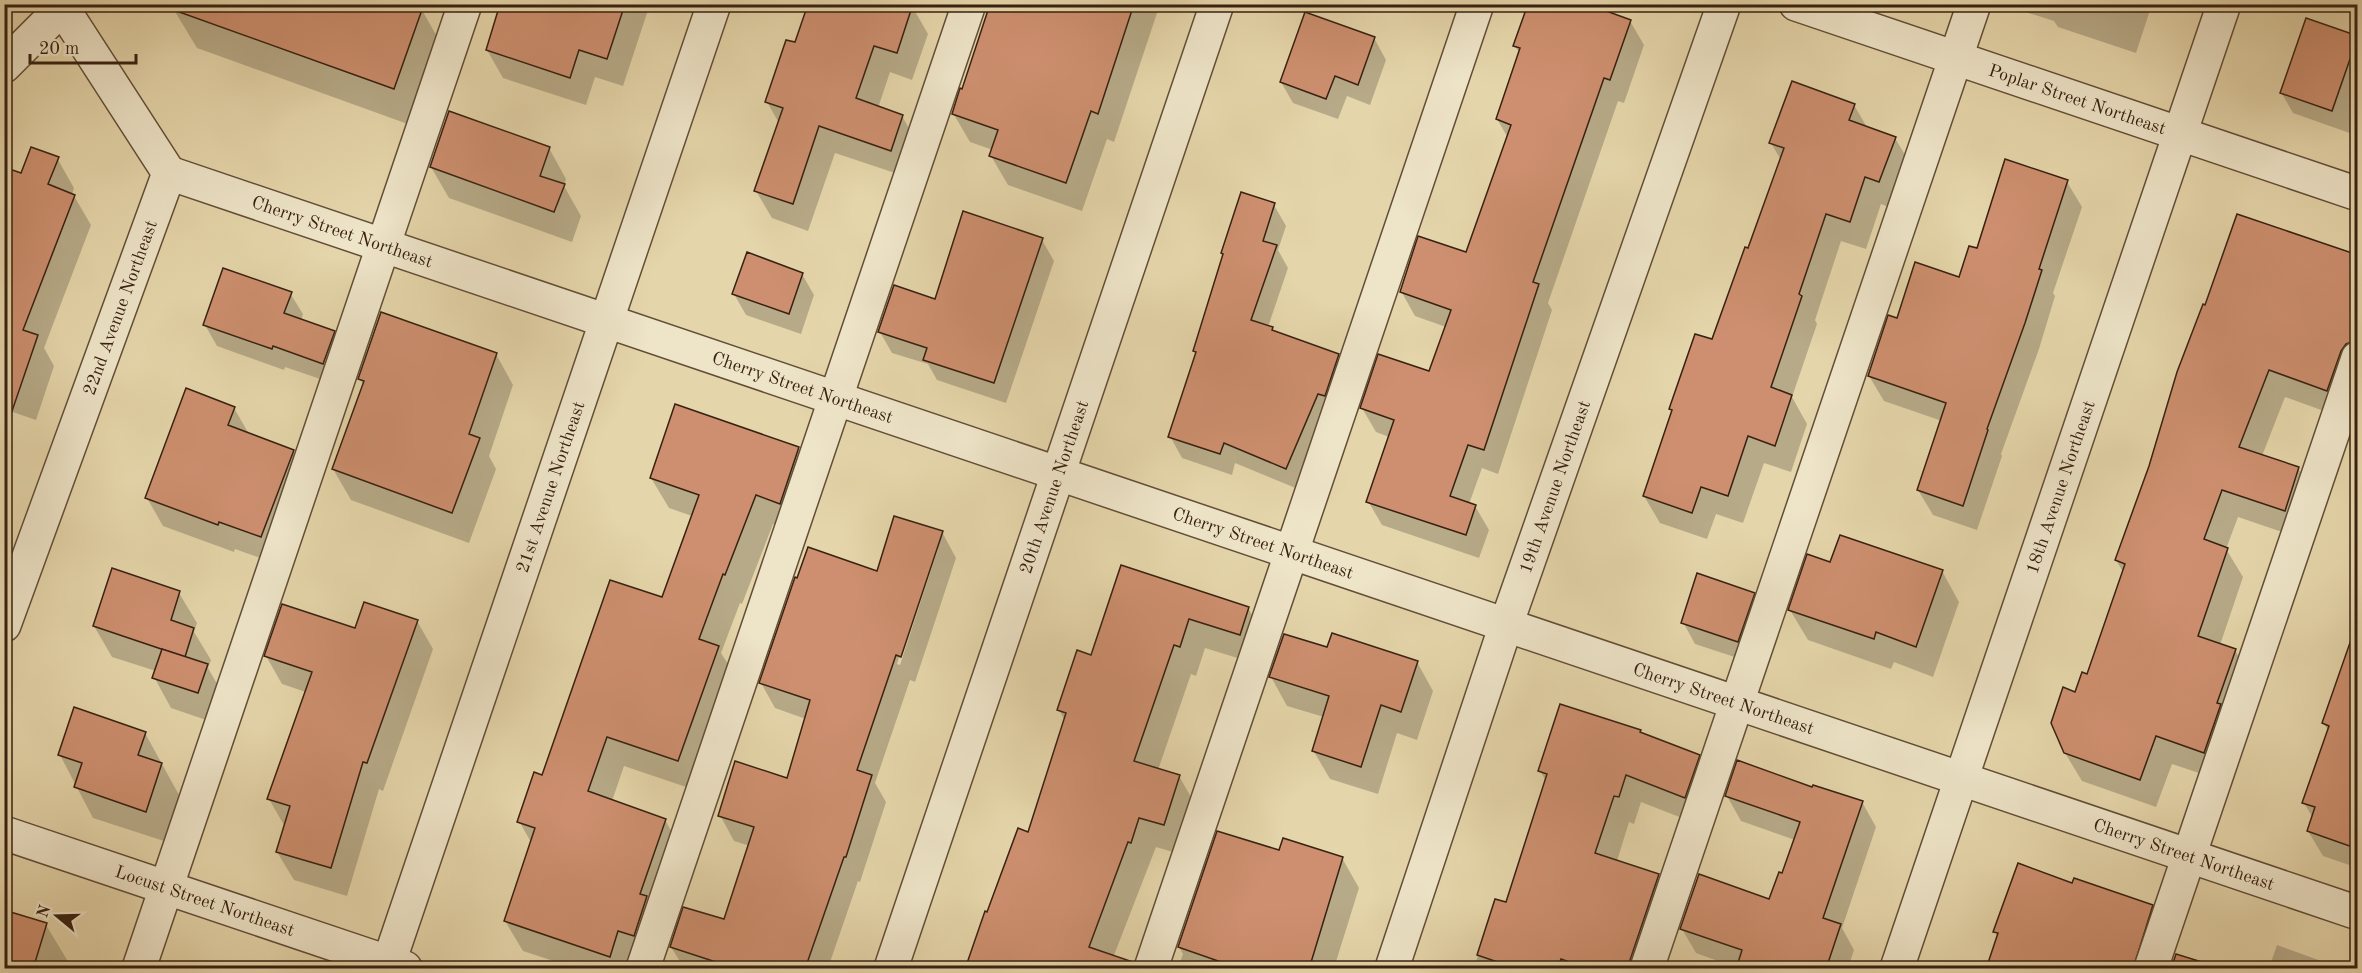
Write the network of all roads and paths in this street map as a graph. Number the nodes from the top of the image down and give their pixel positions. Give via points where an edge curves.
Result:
1 (465, 4) edge
2 (714, 4) edge
3 (969, 4) edge
4 (1217, 4) edge
5 (1477, 4) edge
6 (1724, 4) edge
7 (1796, 4) edge
8 (1974, 4) edge
9 (2224, 4) edge
10 (64, 7) edge
11 (1956, 58) junction
12 (4, 66) edge
13 (2180, 134) junction
14 (169, 173) junction
15 (2358, 194) edge
16 (384, 245) junction
17 (606, 321) junction
18 (2358, 358) edge
19 (836, 398) junction
20 (1059, 474) junction
21 (1292, 552) junction
22 (4, 625) edge
23 (1506, 625) junction
24 (1737, 703) junction
25 (1961, 779) junction
26 (4, 833) edge
27 (2190, 856) junction
28 (166, 888) junction
29 (2358, 913) edge
30 (394, 967) edge
31 (139, 969) edge
32 (643, 969) edge
33 (891, 969) edge
34 (1152, 969) edge
35 (1392, 969) edge
36 (1647, 969) edge
37 (1897, 969) edge
38 (2151, 969) edge

1 - 16 street
2 - 17 street, 21st Avenue Northeast
3 - 19 street
4 - 20 street, 20th Avenue Northeast
5 - 21 street
6 - 23 street, 19th Avenue Northeast
7 - 11 street, Poplar Street Northeast
8 - 11 street
9 - 13 street, 18th Avenue Northeast
10 - 12 street
10 - 14 street
11 - 13 street, Poplar Street Northeast
11 - 24 street
13 - 15 street, Poplar Street Northeast
13 - 25 street, 18th Avenue Northeast
14 - 16 street, Cherry Street Northeast
14 - 22 street, 22nd Avenue Northeast
16 - 17 street, Cherry Street Northeast
16 - 28 street
17 - 19 street, Cherry Street Northeast
17 - 30 street, 21st Avenue Northeast
18 - 27 street
19 - 20 street, Cherry Street Northeast
19 - 32 street
20 - 21 street, Cherry Street Northeast
20 - 33 street, 20th Avenue Northeast
21 - 23 street, Cherry Street Northeast
21 - 34 street
23 - 24 street, Cherry Street Northeast
23 - 35 street, 19th Avenue Northeast
24 - 25 street, Cherry Street Northeast
24 - 36 street
25 - 27 street, Cherry Street Northeast
25 - 37 street, 18th Avenue Northeast
26 - 28 street, Locust Street Northeast
27 - 29 street, Cherry Street Northeast
27 - 38 street
28 - 30 street, Locust Street Northeast
28 - 31 street

